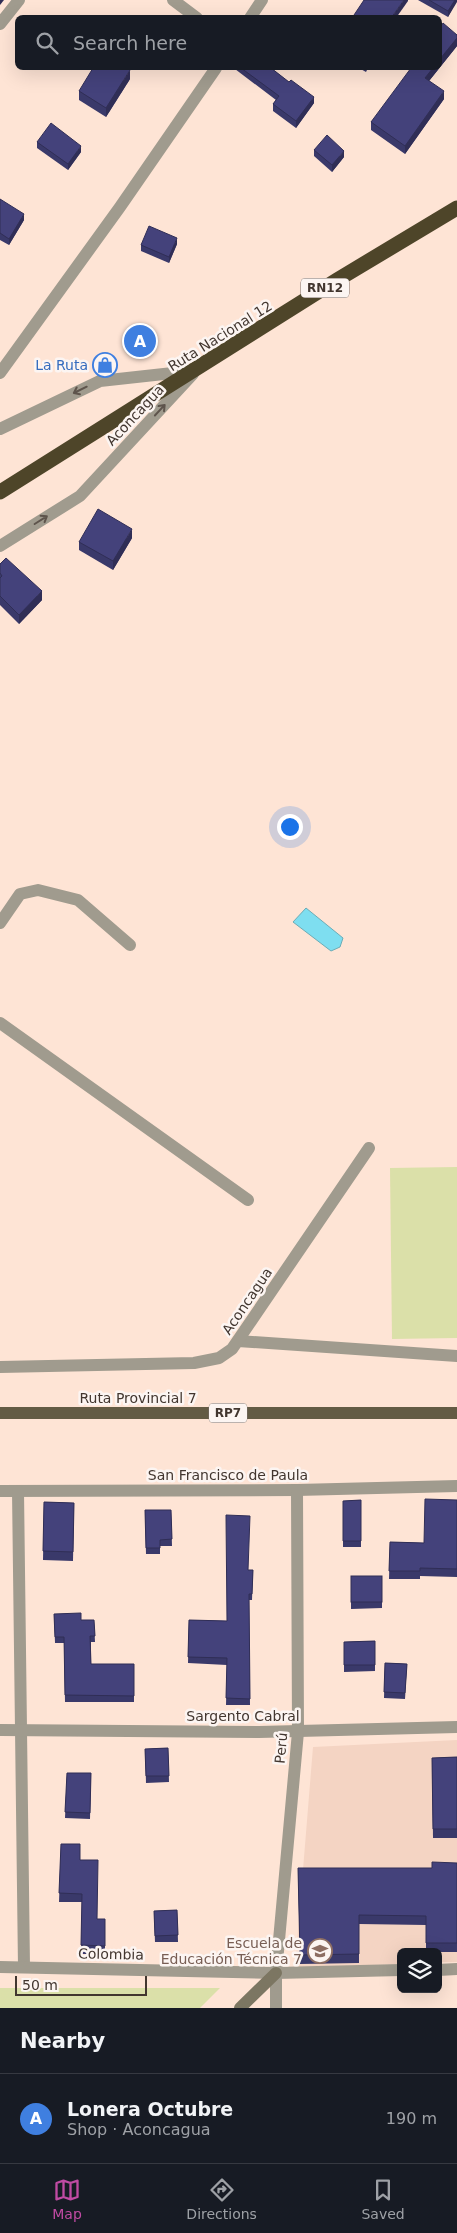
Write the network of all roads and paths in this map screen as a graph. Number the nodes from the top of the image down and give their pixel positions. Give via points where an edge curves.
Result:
1 (19, 0) edge
2 (173, 0) edge
3 (262, 0) edge
4 (193, 15) edge
5 (252, 15) edge
6 (0, 24) edge
7 (215, 70) edge
8 (457, 208) edge
9 (196, 371) junction
10 (0, 373) edge
11 (0, 429) edge
12 (0, 492) edge
13 (0, 546) edge
14 (0, 923) edge
15 (130, 945) dead end
16 (0, 1024) edge
17 (369, 1148) dead end
18 (248, 1200) dead end
19 (238, 1341) junction
20 (457, 1356) edge
21 (0, 1367) edge
22 (0, 1413) edge
23 (457, 1413) edge
24 (457, 1486) edge
25 (0, 1490) edge
26 (297, 1490) junction
27 (18, 1491) junction
28 (457, 1727) edge
29 (0, 1730) edge
30 (21, 1730) junction
31 (298, 1732) junction
32 (0, 1967) edge
33 (24, 1967) junction
34 (457, 1969) edge
35 (397, 1970) edge
36 (442, 1970) edge
37 (276, 1973) junction
38 (240, 2008) edge
39 (276, 2008) edge

1 - 6 street
2 - 4 street
3 - 5 street
7 - 10 street via 120,208
8 - 9 highway, Ruta Nacional 12 / RN12
9 -> 11 street, Aconcagua via 100,381
9 - 12 highway, Ruta Nacional 12 / RN12
13 -> 9 street, Aconcagua via 80,496
14 - 15 street via 20,894 38,890 78,900
16 - 18 street
17 - 19 street, Aconcagua
19 - 20 street
19 - 21 street, Aconcagua via 219,1358 194,1363
22 - 23 main road, Ruta Provincial 7 / RP7
24 - 26 street, San Francisco de Paula
25 - 27 street, San Francisco de Paula
26 - 27 street, San Francisco de Paula
26 - 31 street, Perú
27 - 30 street
28 - 31 street, Sargento Cabral
29 - 30 street, Sargento Cabral
30 - 31 street, Sargento Cabral
30 - 33 street
31 - 37 street, Perú
32 - 33 street, Colombia
33 - 37 street, Colombia
34 - 36 street
35 - 37 street, Colombia
37 - 38 main road
37 - 39 street, Perú

